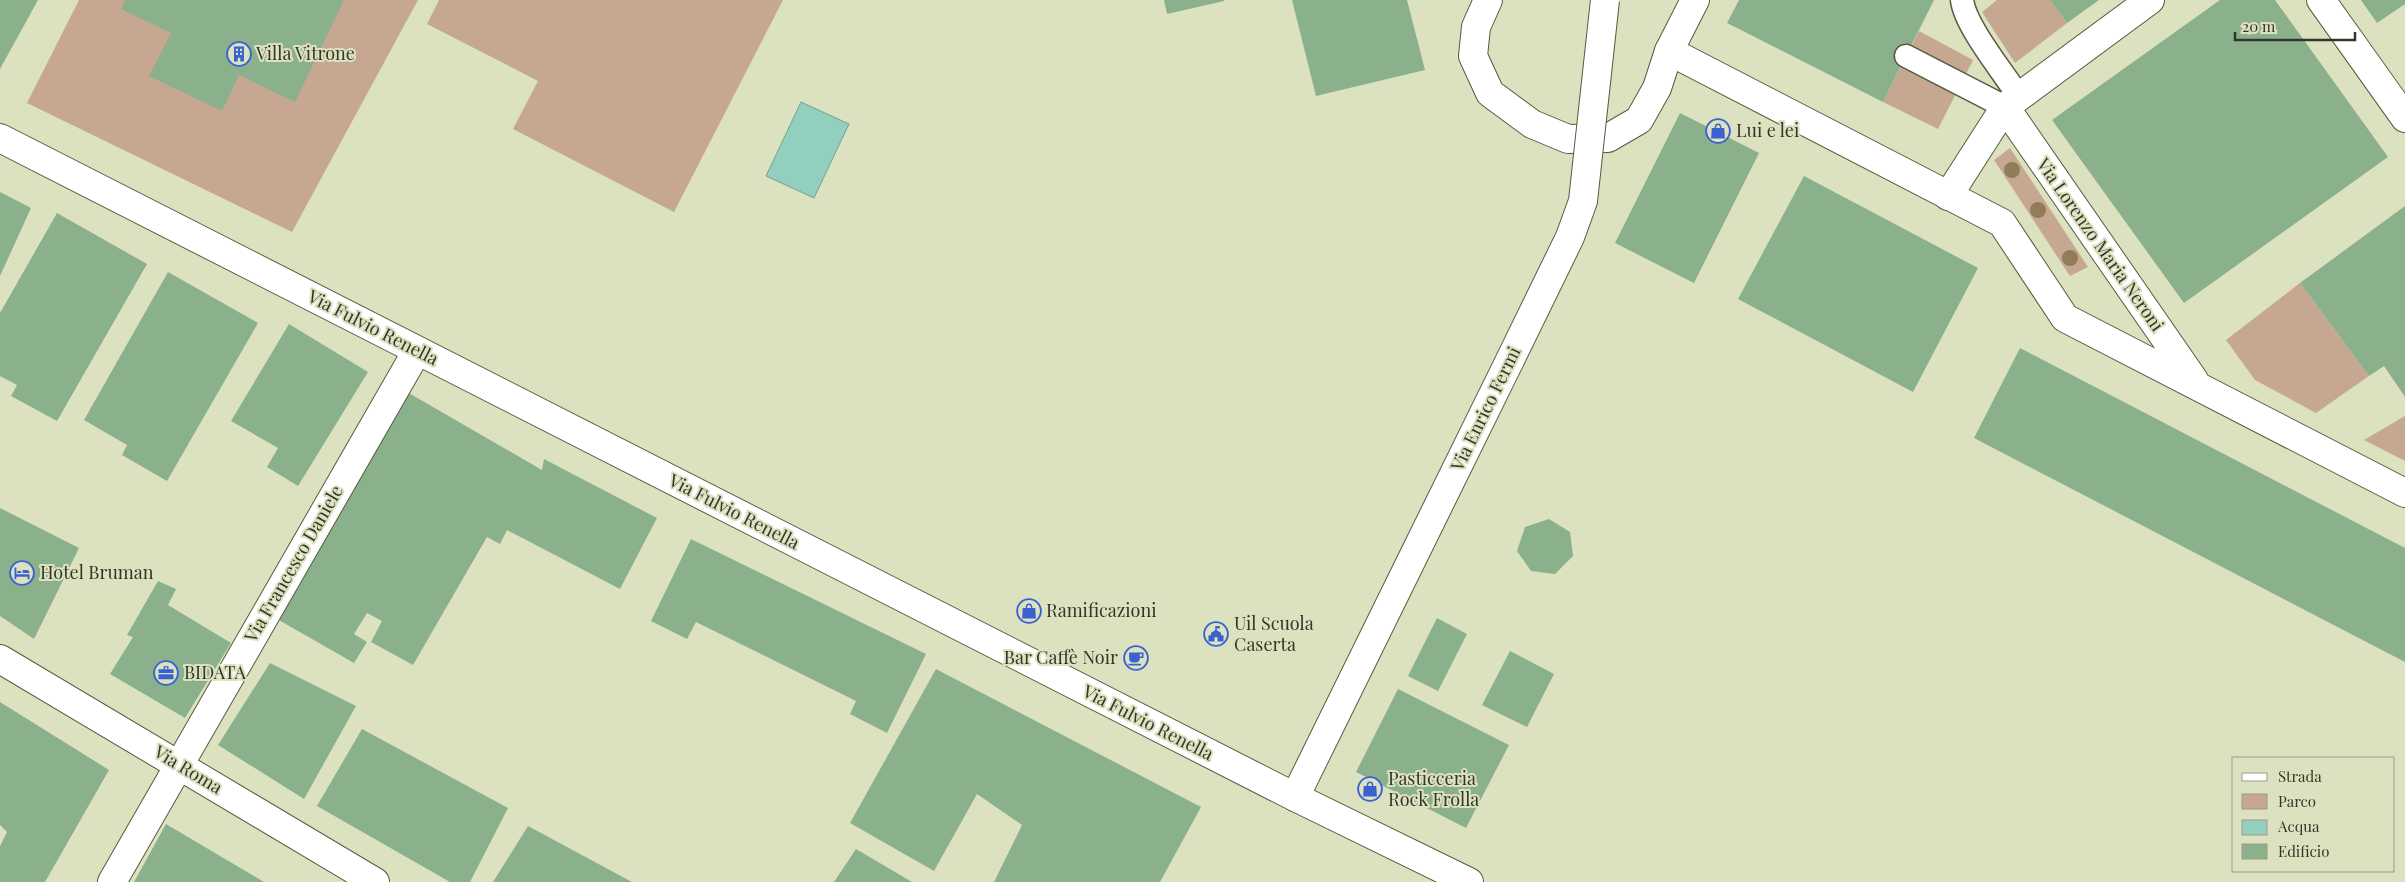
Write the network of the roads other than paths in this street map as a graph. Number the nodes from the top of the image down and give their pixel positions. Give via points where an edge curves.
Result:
1 (1488, 0) edge
2 (1605, 0) edge
3 (1695, 0) edge
4 (1962, 0) edge
5 (2150, 0) edge
6 (2321, 0) edge
7 (1669, 51) junction
8 (1906, 56) dead end
9 (2012, 102) junction
10 (2405, 118) edge
11 (0, 138) edge
12 (1948, 196) junction
13 (417, 351) junction
14 (2196, 384) junction
15 (2405, 493) edge
16 (0, 659) edge
17 (180, 765) junction
18 (1295, 797) junction
19 (112, 882) edge
20 (375, 882) edge
21 (1469, 882) edge

1 - 7 street via 1476,27 1473,56 1490,93 1532,124 1568,139 1608,138 1639,120 1657,88
2 - 18 street, Via Enrico Fermi, bridge via 1583,201 1570,237
3 - 7 street
4 - 9 lane via 1963,11
5 - 9 street
6 - 10 street
7 - 12 street, Via Lorenzo Maria Neroni
8 - 9 lane
9 - 12 street
9 - 14 street, Via Lorenzo Maria Neroni
11 - 13 street, Via Fulvio Renella
12 - 14 street, Via Lorenzo Maria Neroni via 2002,224 2065,318
13 - 17 street, Via Francesco Daniele
13 - 18 street, Via Fulvio Renella
14 - 15 street, Via Lorenzo Maria Neroni
16 - 17 street, Via Roma
17 - 19 street, Via Francesco Daniele
17 - 20 street, Via Roma
18 - 21 street, Via Fulvio Renella

